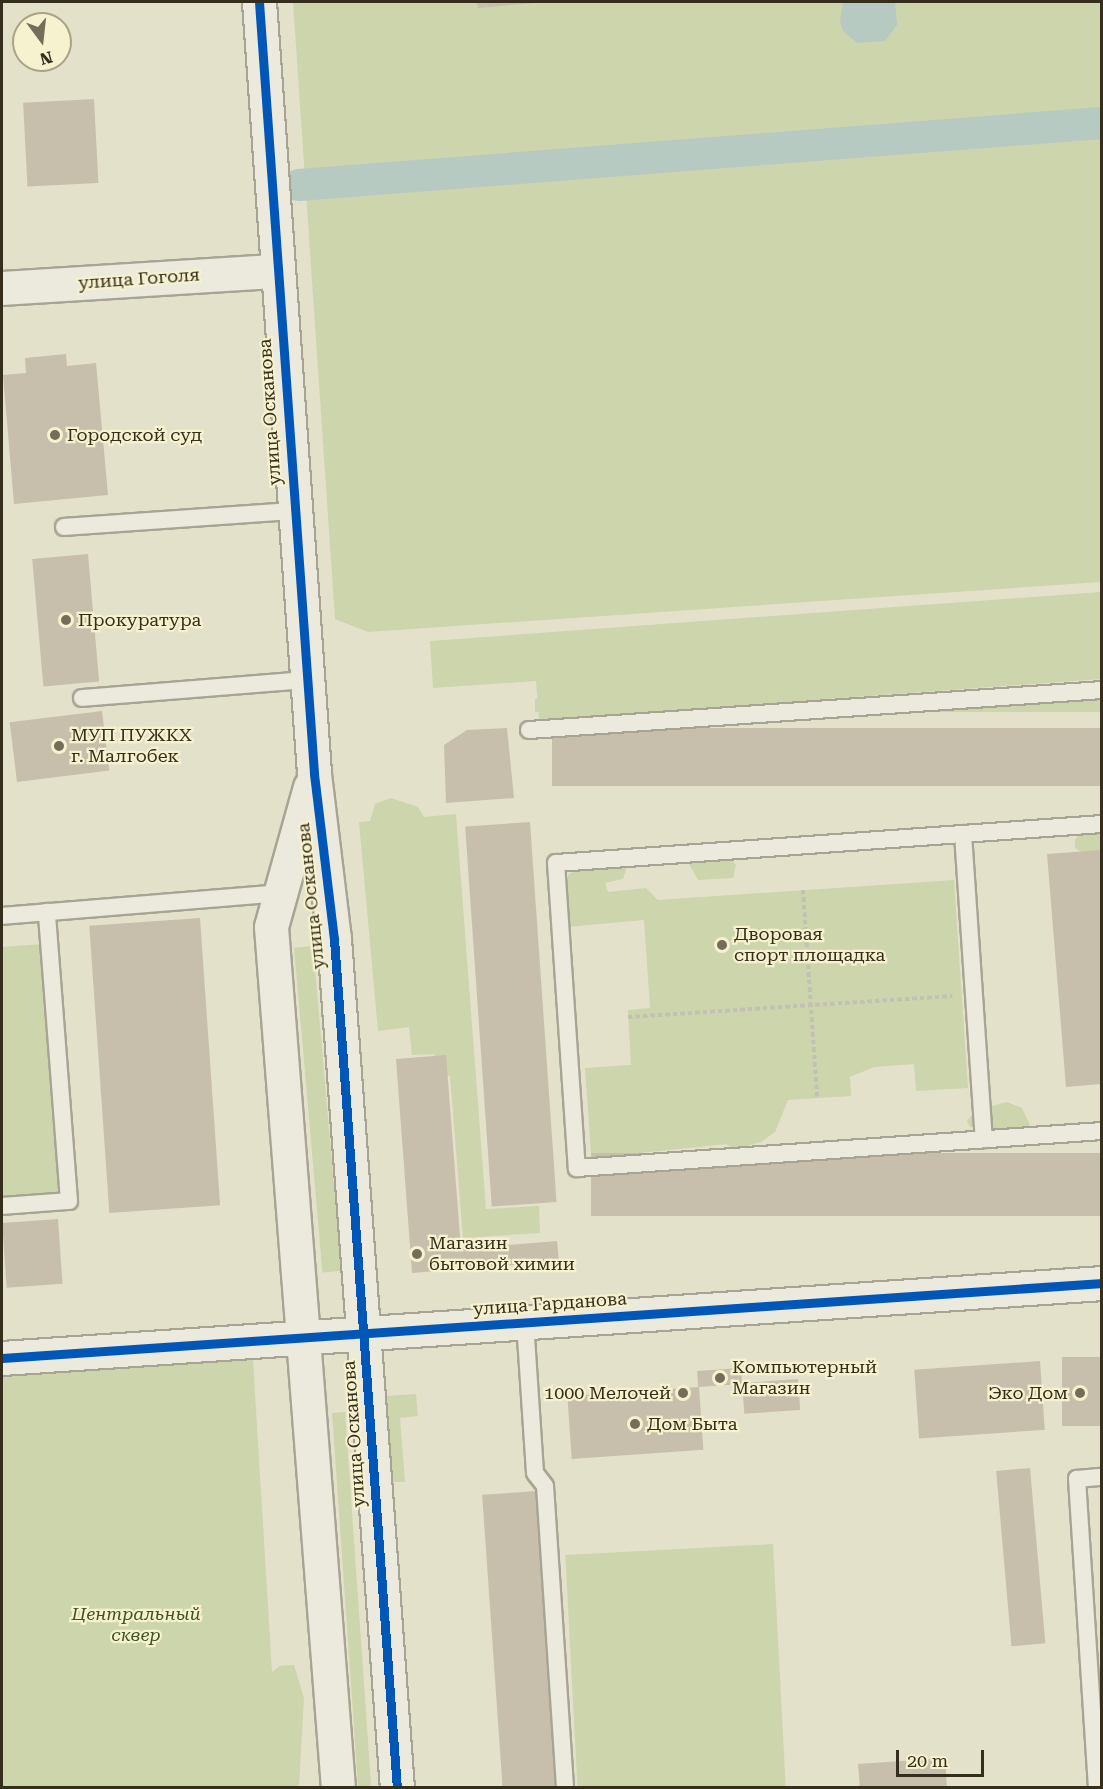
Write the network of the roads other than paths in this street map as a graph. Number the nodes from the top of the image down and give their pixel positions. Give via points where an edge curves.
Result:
1 (259, 2) edge
2 (276, 271) junction
3 (2, 288) edge
4 (294, 511) junction
5 (64, 527) dead end
6 (307, 680) junction
7 (1101, 690) edge
8 (82, 698) dead end
9 (529, 730) dead end
10 (314, 774) junction
11 (1101, 825) edge
12 (963, 834) junction
13 (280, 893) junction
14 (47, 912) junction
15 (2, 916) edge
16 (1101, 1131) edge
17 (984, 1139) junction
18 (2, 1206) edge
19 (1101, 1283) edge
20 (525, 1322) junction
21 (363, 1334) junction
22 (303, 1338) junction
23 (2, 1358) edge
24 (1101, 1477) edge
25 (338, 1788) edge
26 (397, 1788) edge
27 (565, 1788) edge
28 (1097, 1788) edge

1 - 2 street, улица Осканова
2 - 3 street, улица Гоголя
2 - 4 street, улица Осканова
4 - 5 lane
4 - 6 street, улица Осканова
6 - 8 lane
6 - 10 street, улица Осканова
7 - 9 lane
10 - 13 street, улица Осканова
10 - 21 street, улица Осканова via 334,939
11 - 12 lane
12 - 17 lane
12 - 17 lane via 556,863 577,1168
13 - 14 lane
13 - 22 street, улица Осканова via 271,927
14 - 15 lane
14 - 18 lane via 69,1201
16 - 17 lane
19 - 20 street, улица Гарданова
20 - 21 street, улица Гарданова
20 - 27 lane via 534,1473 545,1486
21 - 22 street, улица Гарданова
21 - 26 street, улица Осканова
22 - 23 street, улица Гарданова
22 - 25 street, улица Осканова
24 - 28 lane via 1077,1479

